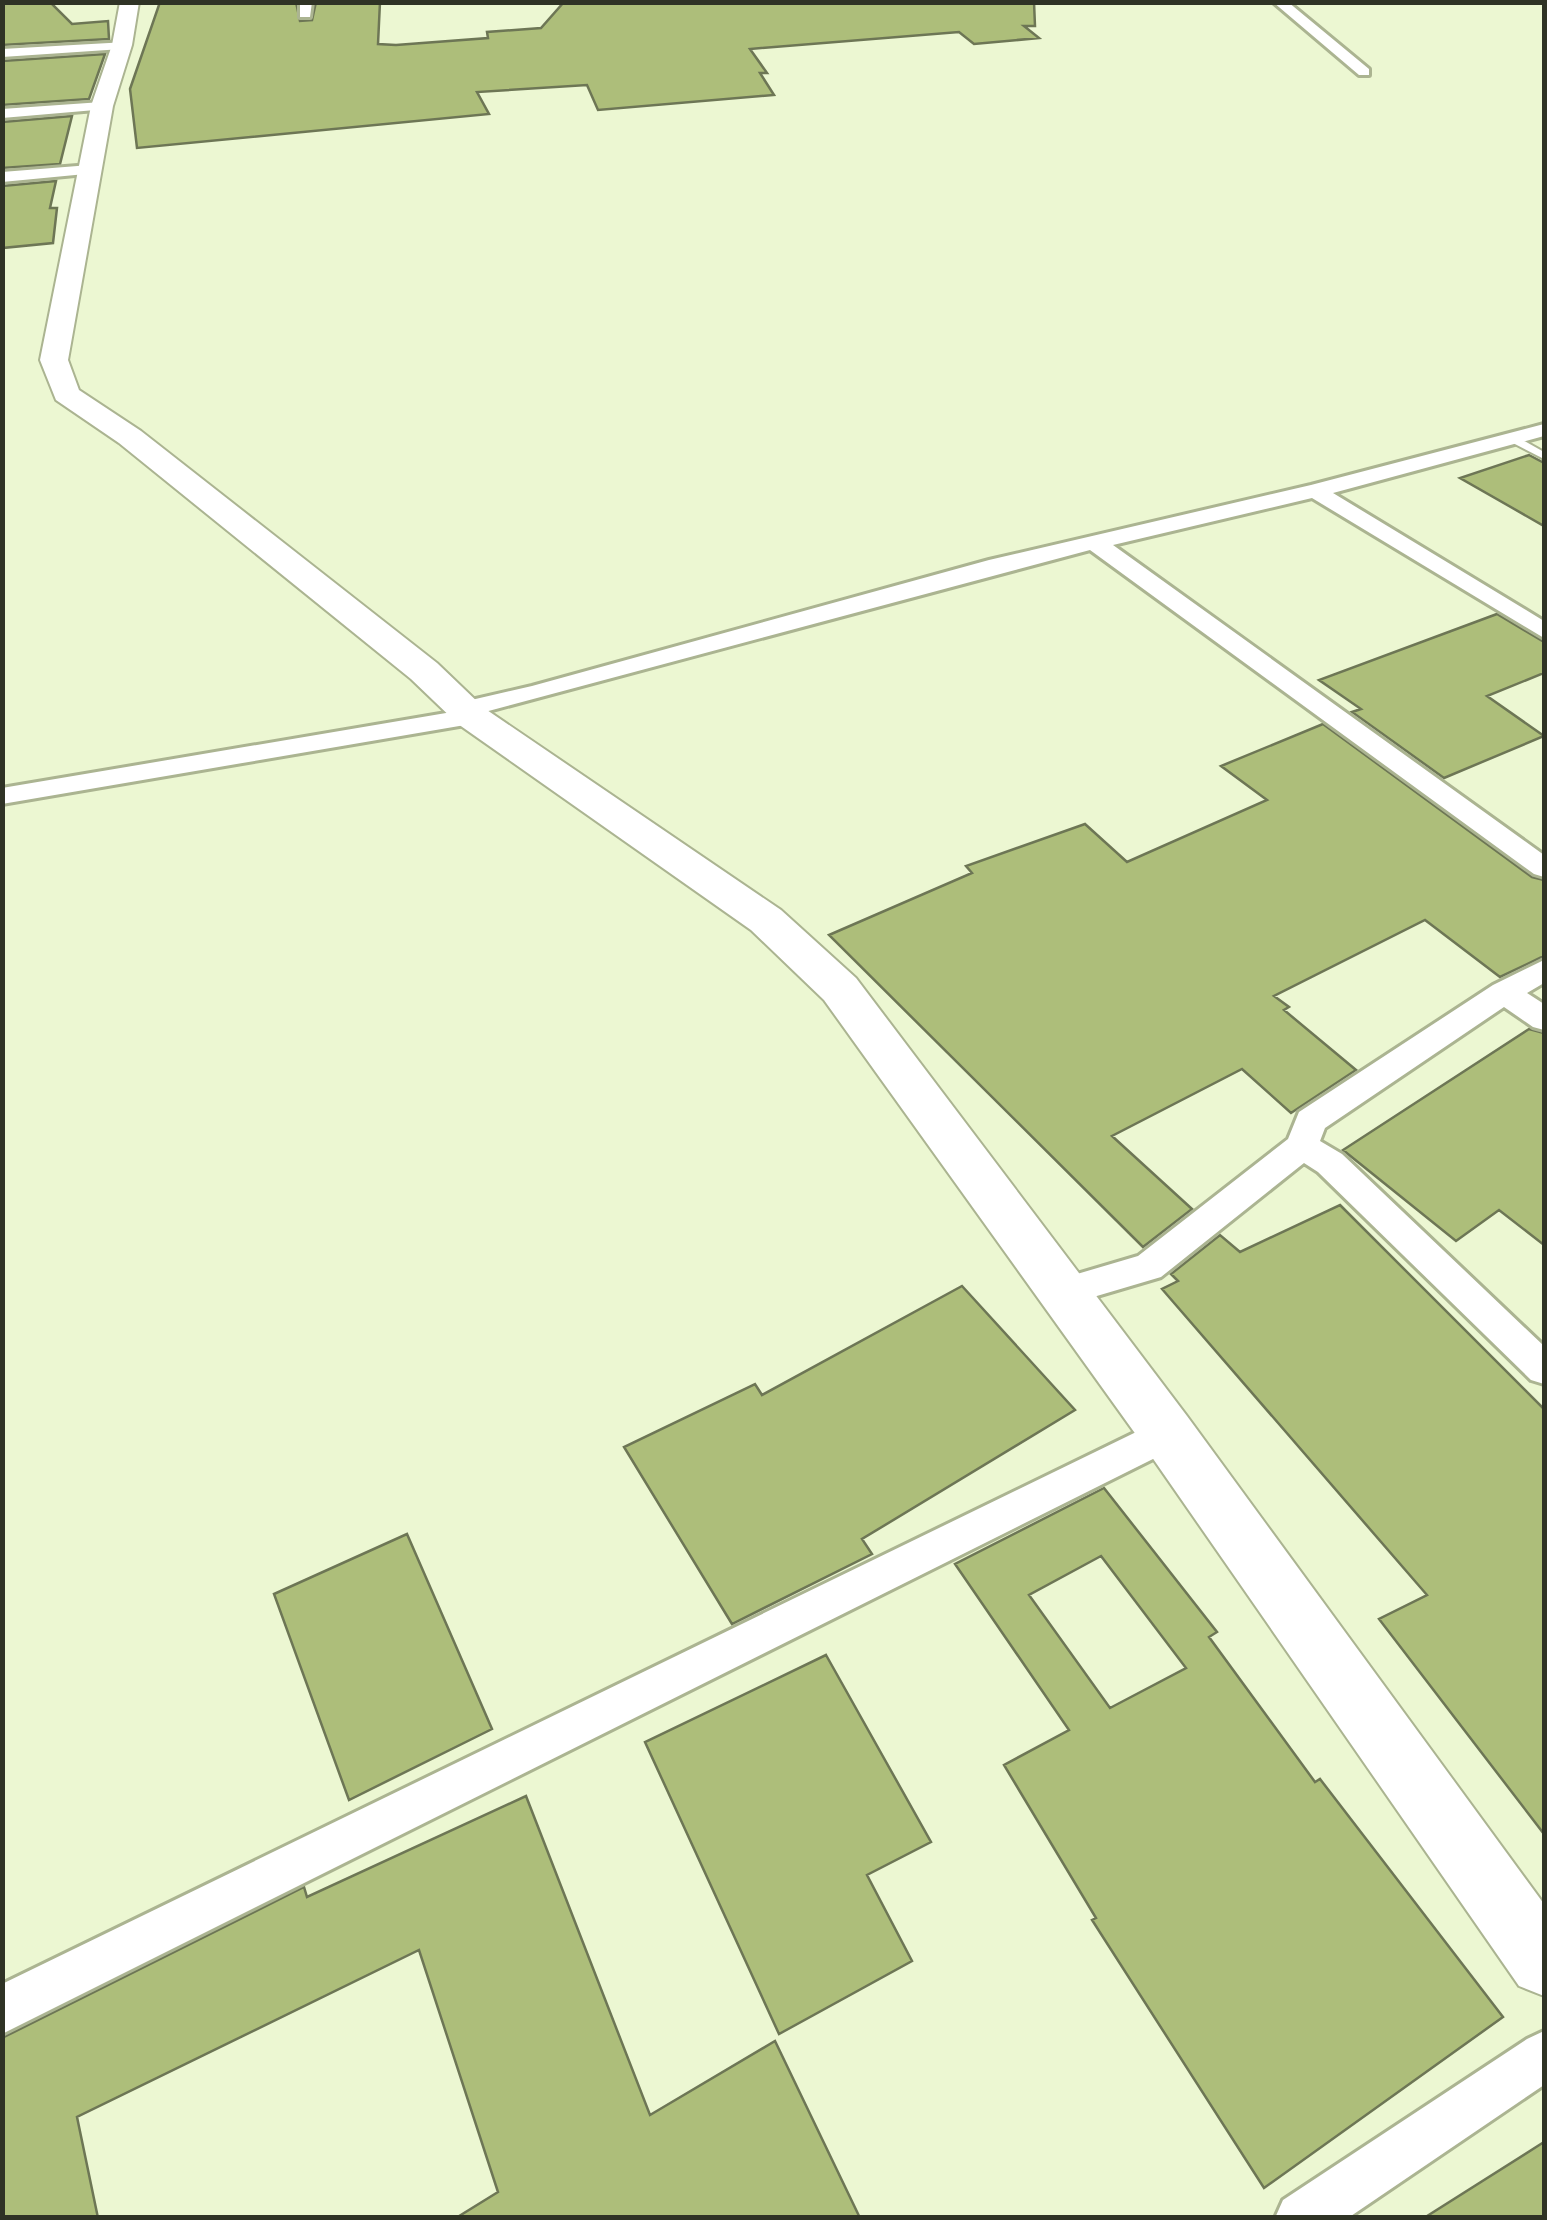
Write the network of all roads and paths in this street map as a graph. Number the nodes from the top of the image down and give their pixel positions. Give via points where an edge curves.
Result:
1 (1279, 2) edge
2 (126, 24) edge
3 (2, 54) edge
4 (1364, 72) dead end
5 (102, 106) junction
6 (2, 114) edge
7 (90, 170) junction
8 (2, 178) edge
9 (1544, 430) edge
10 (1514, 440) junction
11 (1544, 456) edge
12 (1316, 491) junction
13 (1094, 542) junction
14 (1544, 631) edge
15 (467, 713) junction
16 (2, 796) edge
17 (1544, 868) edge
18 (1544, 970) edge
19 (1504, 992) junction
20 (1544, 1019) edge
21 (1302, 1146) junction
22 (1063, 1292) junction
23 (1544, 1370) edge
24 (1167, 1433) junction
25 (1544, 1961) edge
26 (2, 2010) edge
27 (1544, 2056) edge
28 (1301, 2218) edge

1 - 4 street
2 - 3 street
2 - 5 street
5 - 6 street
5 - 7 street
7 - 8 street
7 - 15 street via 54,360 66,394 130,437 424,670
9 - 10 street
10 - 11 lane
10 - 12 street
12 - 13 street
12 - 14 street
13 - 15 street
13 - 17 street
15 - 16 street
15 - 22 street via 766,920 840,989
18 - 19 street
19 - 20 street
19 - 21 street via 1311,1121
21 - 22 street via 1149,1268
21 - 23 street via 1330,1163
22 - 24 street
24 - 25 street
24 - 26 street
27 - 28 street

